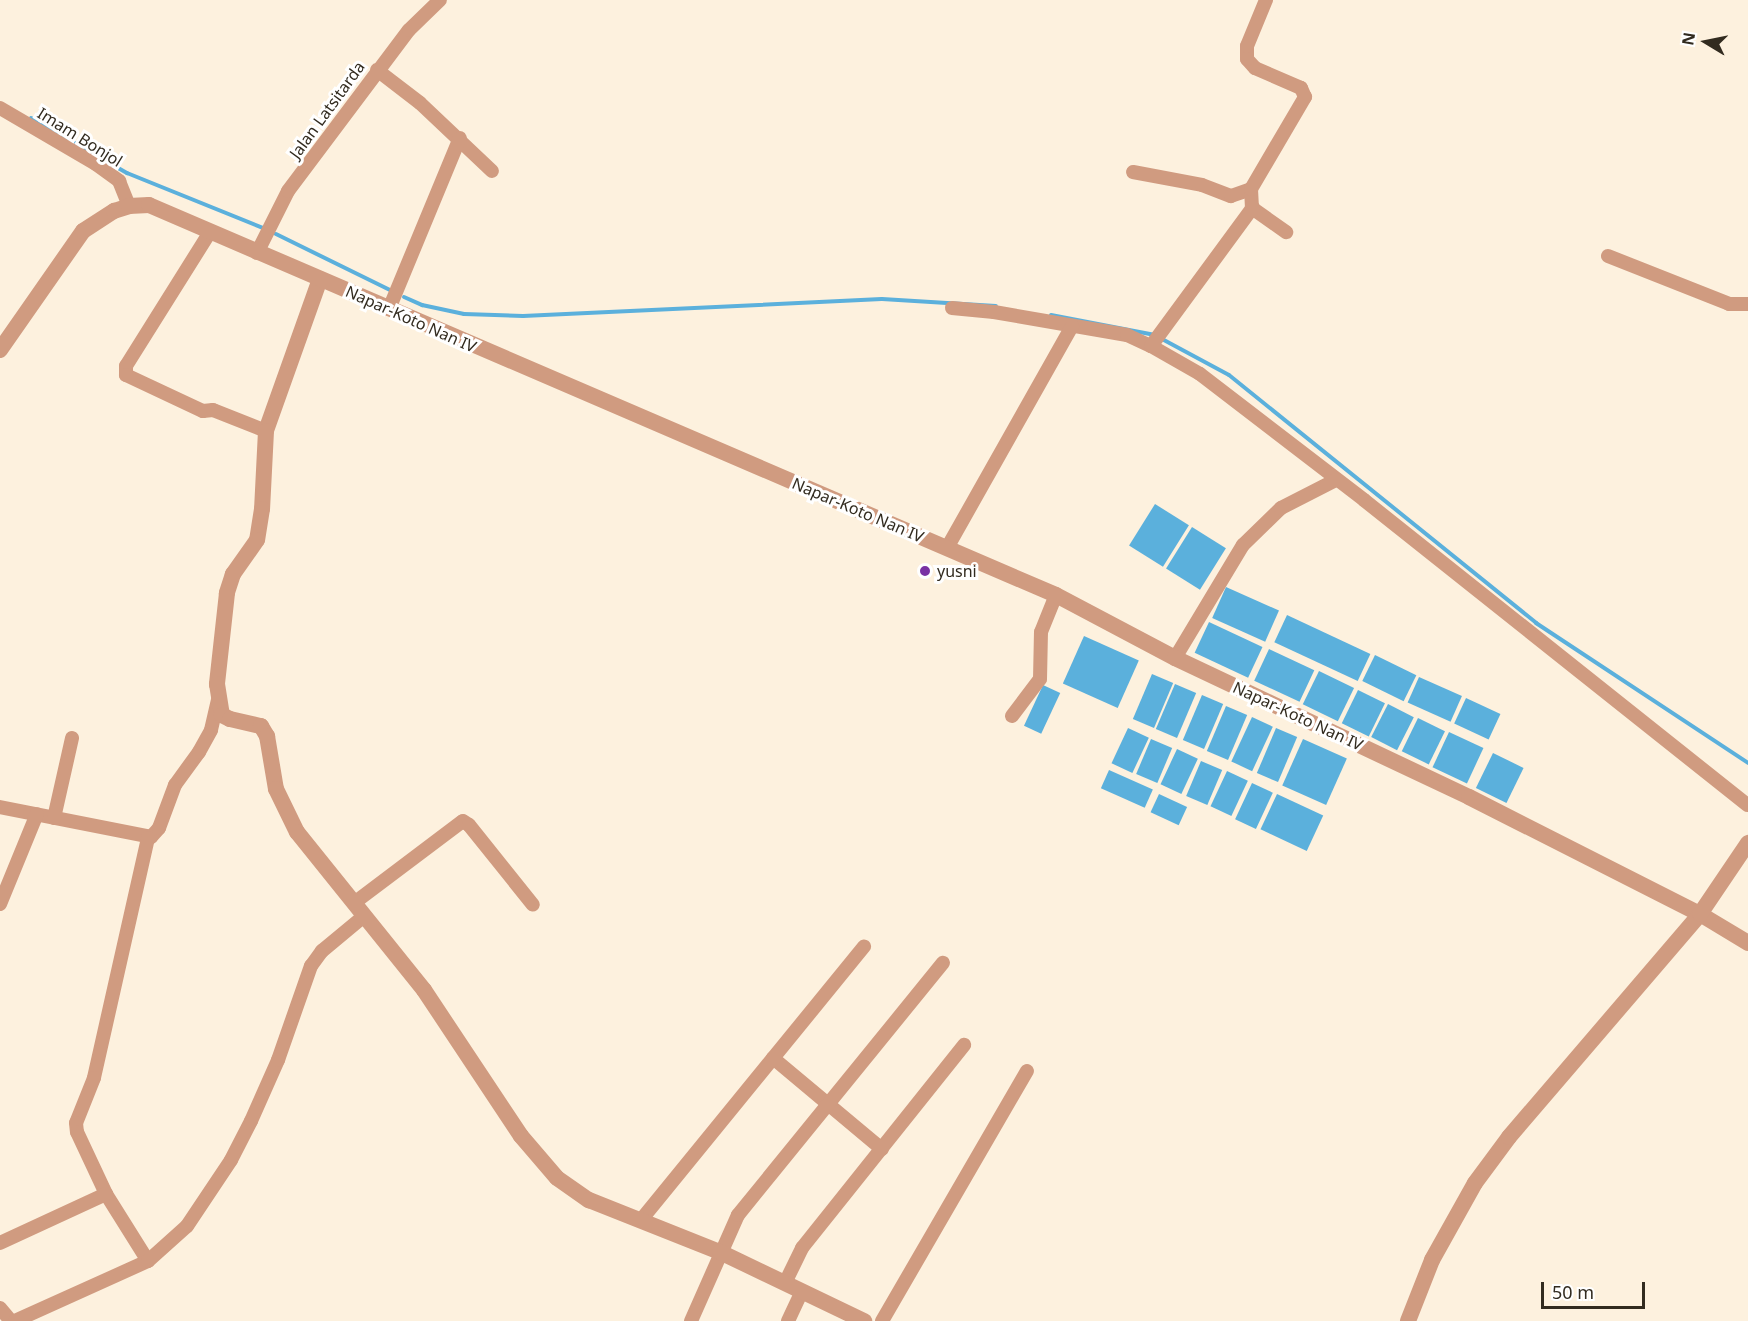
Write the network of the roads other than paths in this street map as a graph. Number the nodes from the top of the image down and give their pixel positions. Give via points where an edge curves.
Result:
1 (440, 0) edge
2 (1266, 0) edge
3 (377, 70) junction
4 (0, 108) edge
5 (460, 138) junction
6 (492, 171) dead end
7 (1133, 172) dead end
8 (1251, 189) junction
9 (129, 206) junction
10 (1253, 207) junction
11 (210, 232) junction
12 (1286, 232) dead end
13 (257, 253) junction
14 (1608, 256) dead end
15 (320, 279) junction
16 (1748, 304) edge
17 (952, 308) dead end
18 (389, 309) junction
19 (1072, 326) junction
20 (1155, 339) junction
21 (0, 350) edge
22 (266, 431) junction
23 (1336, 480) junction
24 (947, 548) junction
25 (1056, 595) junction
26 (1175, 658) junction
27 (220, 706) junction
28 (1012, 716) dead end
29 (72, 738) dead end
30 (1748, 805) edge
31 (0, 807) edge
32 (37, 814) junction
33 (54, 818) junction
34 (148, 838) junction
35 (1748, 843) edge
36 (0, 904) edge
37 (533, 905) dead end
38 (359, 910) junction
39 (1700, 914) junction
40 (1748, 943) edge
41 (864, 947) dead end
42 (943, 963) dead end
43 (964, 1045) dead end
44 (773, 1058) junction
45 (1027, 1071) dead end
46 (828, 1103) junction
47 (882, 1149) junction
48 (106, 1194) junction
49 (641, 1220) junction
50 (0, 1243) edge
51 (720, 1252) junction
52 (148, 1261) junction
53 (785, 1283) junction
54 (802, 1291) junction
55 (0, 1308) edge
56 (13, 1321) edge
57 (691, 1321) edge
58 (788, 1321) edge
59 (864, 1321) edge
60 (882, 1321) edge
61 (1408, 1321) edge

1 - 3 street, Jalan Latsitarda
2 - 8 street via 1247,46 1247,59 1255,68 1301,88 1305,97
3 - 5 street
3 - 13 street, Jalan Latsitarda via 288,191
4 - 9 street, Imam Bonjol via 119,181
5 - 6 street
5 - 18 street
7 - 8 street via 1202,185 1231,196
8 - 10 street
9 - 11 street, Napar-Koto Nan IV via 149,205
9 - 21 street, Napar-Koto Nan IV via 102,217 83,231
10 - 12 street
10 - 20 street
11 - 13 street, Napar-Koto Nan IV
11 - 22 street via 125,373 203,411 213,410
13 - 15 street, Napar-Koto Nan IV
14 - 16 street via 1729,304
15 - 18 street, Napar-Koto Nan IV
15 - 22 street
17 - 19 street
18 - 24 street, Napar-Koto Nan IV
19 - 20 street
19 - 24 street
20 - 23 street
22 - 27 street via 259,533 254,547 233,574 226,593 218,674
23 - 26 street via 1281,508 1243,545
23 - 30 street
24 - 25 street, Napar-Koto Nan IV
25 - 26 street, Napar-Koto Nan IV
25 - 28 street via 1041,632 1040,679
26 - 39 street, Napar-Koto Nan IV via 1468,797
27 - 34 street via 207,737 175,785 159,828
27 - 38 street via 230,719 261,726 267,736 276,789 284,809 297,832
29 - 33 street
31 - 32 street
32 - 33 street
32 - 36 street
33 - 34 street
34 - 48 street via 94,1078 76,1123
35 - 39 street
37 - 38 street via 463,821
38 - 49 street via 424,990 520,1136 547,1168 589,1200
38 - 52 street via 315,959 306,975 278,1060 231,1160 187,1226
39 - 40 street, Napar-Koto Nan IV
39 - 61 street via 1509,1137 1475,1183 1432,1260
41 - 44 street
42 - 46 street
43 - 47 street
44 - 46 street
44 - 49 street
45 - 60 street
46 - 47 street
46 - 51 street via 738,1215
47 - 53 street via 802,1248
48 - 50 street
48 - 52 street
49 - 51 street
51 - 53 street
51 - 57 street
52 - 56 street
53 - 54 street
54 - 58 street
54 - 59 street
55 - 56 street

